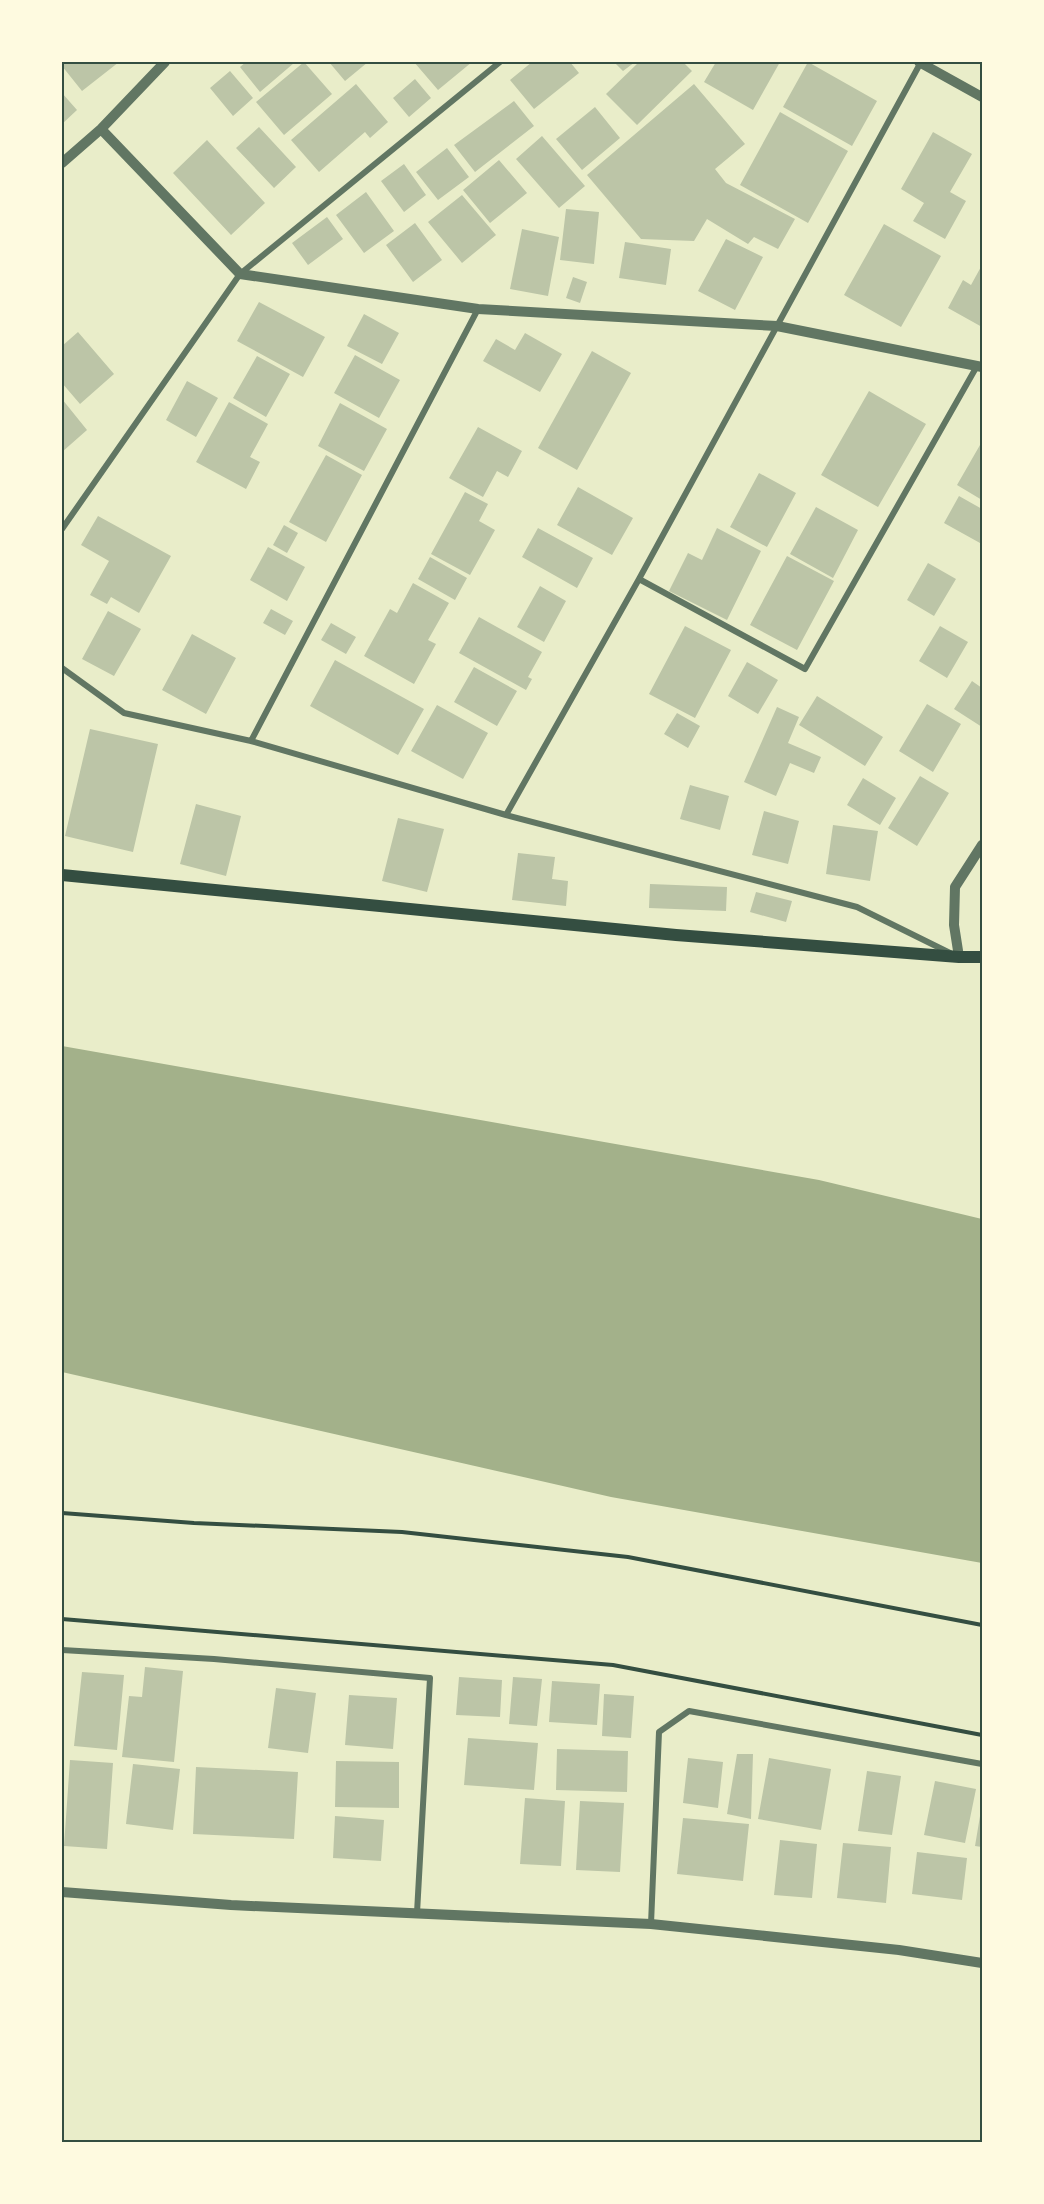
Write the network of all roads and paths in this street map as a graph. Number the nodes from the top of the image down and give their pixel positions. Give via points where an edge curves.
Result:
1 (165, 62) edge
2 (500, 62) edge
3 (920, 62) edge
4 (982, 97) edge
5 (100, 129) junction
6 (62, 163) edge
7 (240, 274) junction
8 (478, 309) junction
9 (777, 326) junction
10 (980, 366) edge
11 (62, 529) edge
12 (639, 579) junction
13 (62, 668) edge
14 (250, 741) junction
15 (506, 815) junction
16 (982, 845) edge
17 (62, 875) edge
18 (959, 957) junction
19 (982, 957) edge
20 (62, 1513) edge
21 (62, 1619) edge
22 (982, 1625) edge
23 (62, 1650) edge
24 (982, 1735) edge
25 (982, 1764) edge
26 (62, 1892) edge
27 (417, 1912) junction
28 (651, 1924) junction
29 (982, 1963) edge

1 - 5 street
2 - 7 street
3 - 4 street
3 - 9 street
5 - 6 street
5 - 7 street
7 - 8 street
7 - 11 street
8 - 9 street
8 - 14 street
9 - 10 street
9 - 12 street
10 - 12 street via 805,669
12 - 15 street
13 - 14 street via 124,713
14 - 15 street
15 - 18 street via 857,907
16 - 18 street via 955,887 954,925
17 - 18 main road via 676,935
18 - 19 main road
20 - 22 path via 402,1532 628,1557
21 - 24 path via 613,1665
23 - 27 street via 430,1678
25 - 28 street via 689,1711 659,1732
26 - 27 street via 231,1905
27 - 28 street
28 - 29 street via 899,1950

